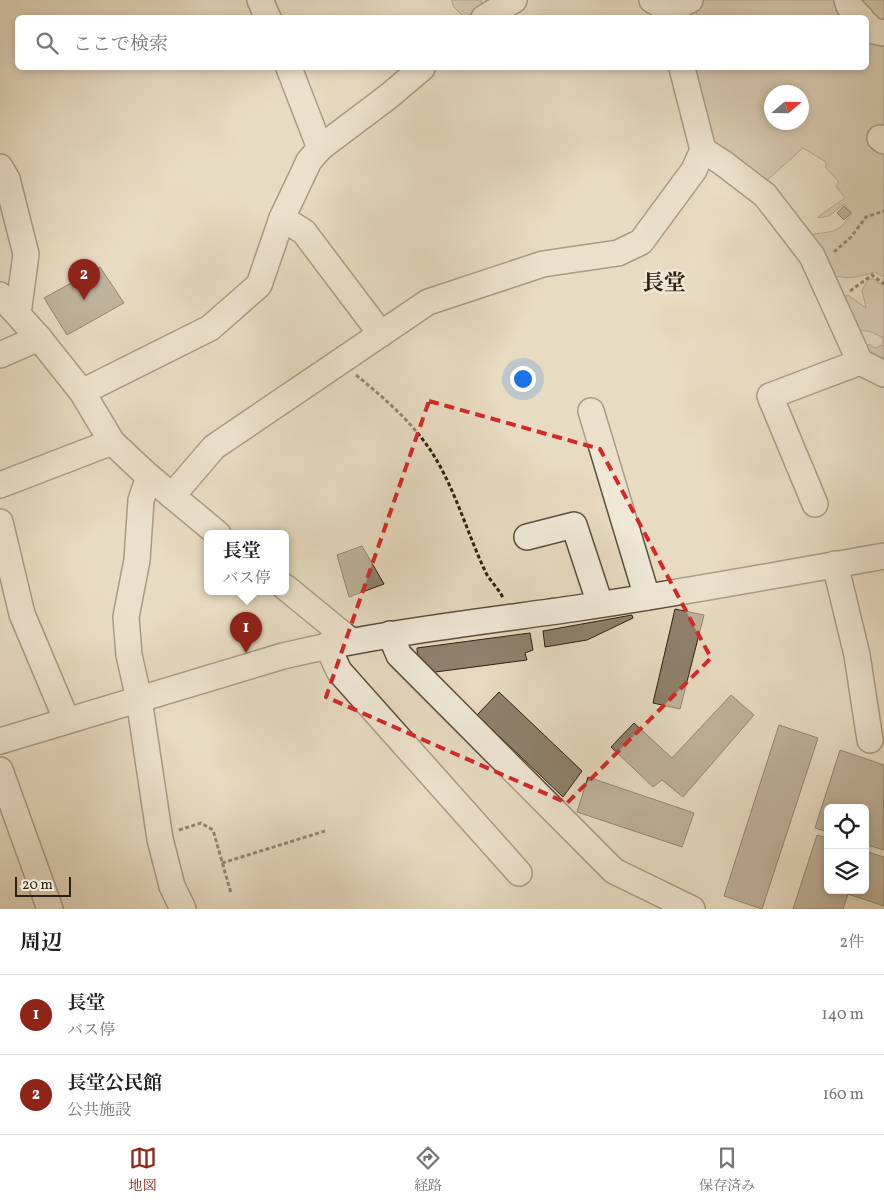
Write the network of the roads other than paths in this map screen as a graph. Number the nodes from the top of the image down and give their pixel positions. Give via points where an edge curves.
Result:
1 (260, 0) edge
2 (514, 0) edge
3 (847, 0) edge
4 (267, 15) edge
5 (489, 15) edge
6 (857, 15) edge
7 (869, 27) edge
8 (884, 33) edge
9 (289, 70) edge
10 (420, 70) edge
11 (683, 70) edge
12 (320, 148) junction
13 (703, 150) junction
14 (0, 167) edge
15 (282, 218) junction
16 (0, 295) edge
17 (18, 314) junction
18 (381, 334) junction
19 (39, 338) junction
20 (0, 355) edge
21 (860, 362) junction
22 (884, 374) edge
23 (82, 392) junction
24 (591, 411) dead end
25 (112, 442) junction
26 (149, 477) junction
27 (0, 485) edge
28 (172, 496) junction
29 (816, 504) dead end
30 (0, 522) edge
31 (213, 530) edge
32 (527, 537) dead end
33 (884, 556) edge
34 (836, 564) junction
35 (289, 590) edge
36 (648, 597) junction
37 (600, 604) junction
38 (390, 634) junction
39 (351, 641) junction
40 (327, 645) junction
41 (139, 698) junction
42 (67, 721) junction
43 (870, 740) dead end
44 (0, 741) edge
45 (0, 770) edge
46 (519, 873) dead end
47 (50, 909) edge
48 (183, 909) edge
49 (692, 909) edge

1 - 4 street
2 - 5 street
3 - 6 street
7 - 8 street
9 - 12 street
10 - 12 street
11 - 13 street
12 - 15 street via 309,161
13 - 18 street via 694,170 640,242 618,253 543,264 428,302
13 - 21 street via 765,194 812,256
14 - 17 street via 7,179 26,254
15 - 18 street via 304,232
15 - 23 street via 259,285 210,328
16 - 17 street
17 - 19 street
18 - 28 street via 214,446
19 - 20 street
19 - 23 street
21 - 22 street
21 - 29 street via 770,396
23 - 25 street
24 - 36 street
25 - 26 street
25 - 27 street
26 - 28 street
26 - 41 street via 141,500 137,560 126,617 129,656
28 - 31 street
30 - 42 street via 22,614
32 - 37 street via 574,525
33 - 34 street
34 - 36 street
34 - 43 street
35 - 39 street
36 - 37 street
37 - 38 street
38 - 39 street
38 - 49 street via 398,654 614,871
39 - 40 street
40 - 41 street
40 - 46 street via 339,671
41 - 42 street
41 - 48 street via 159,835 172,886
42 - 44 street
45 - 47 street

